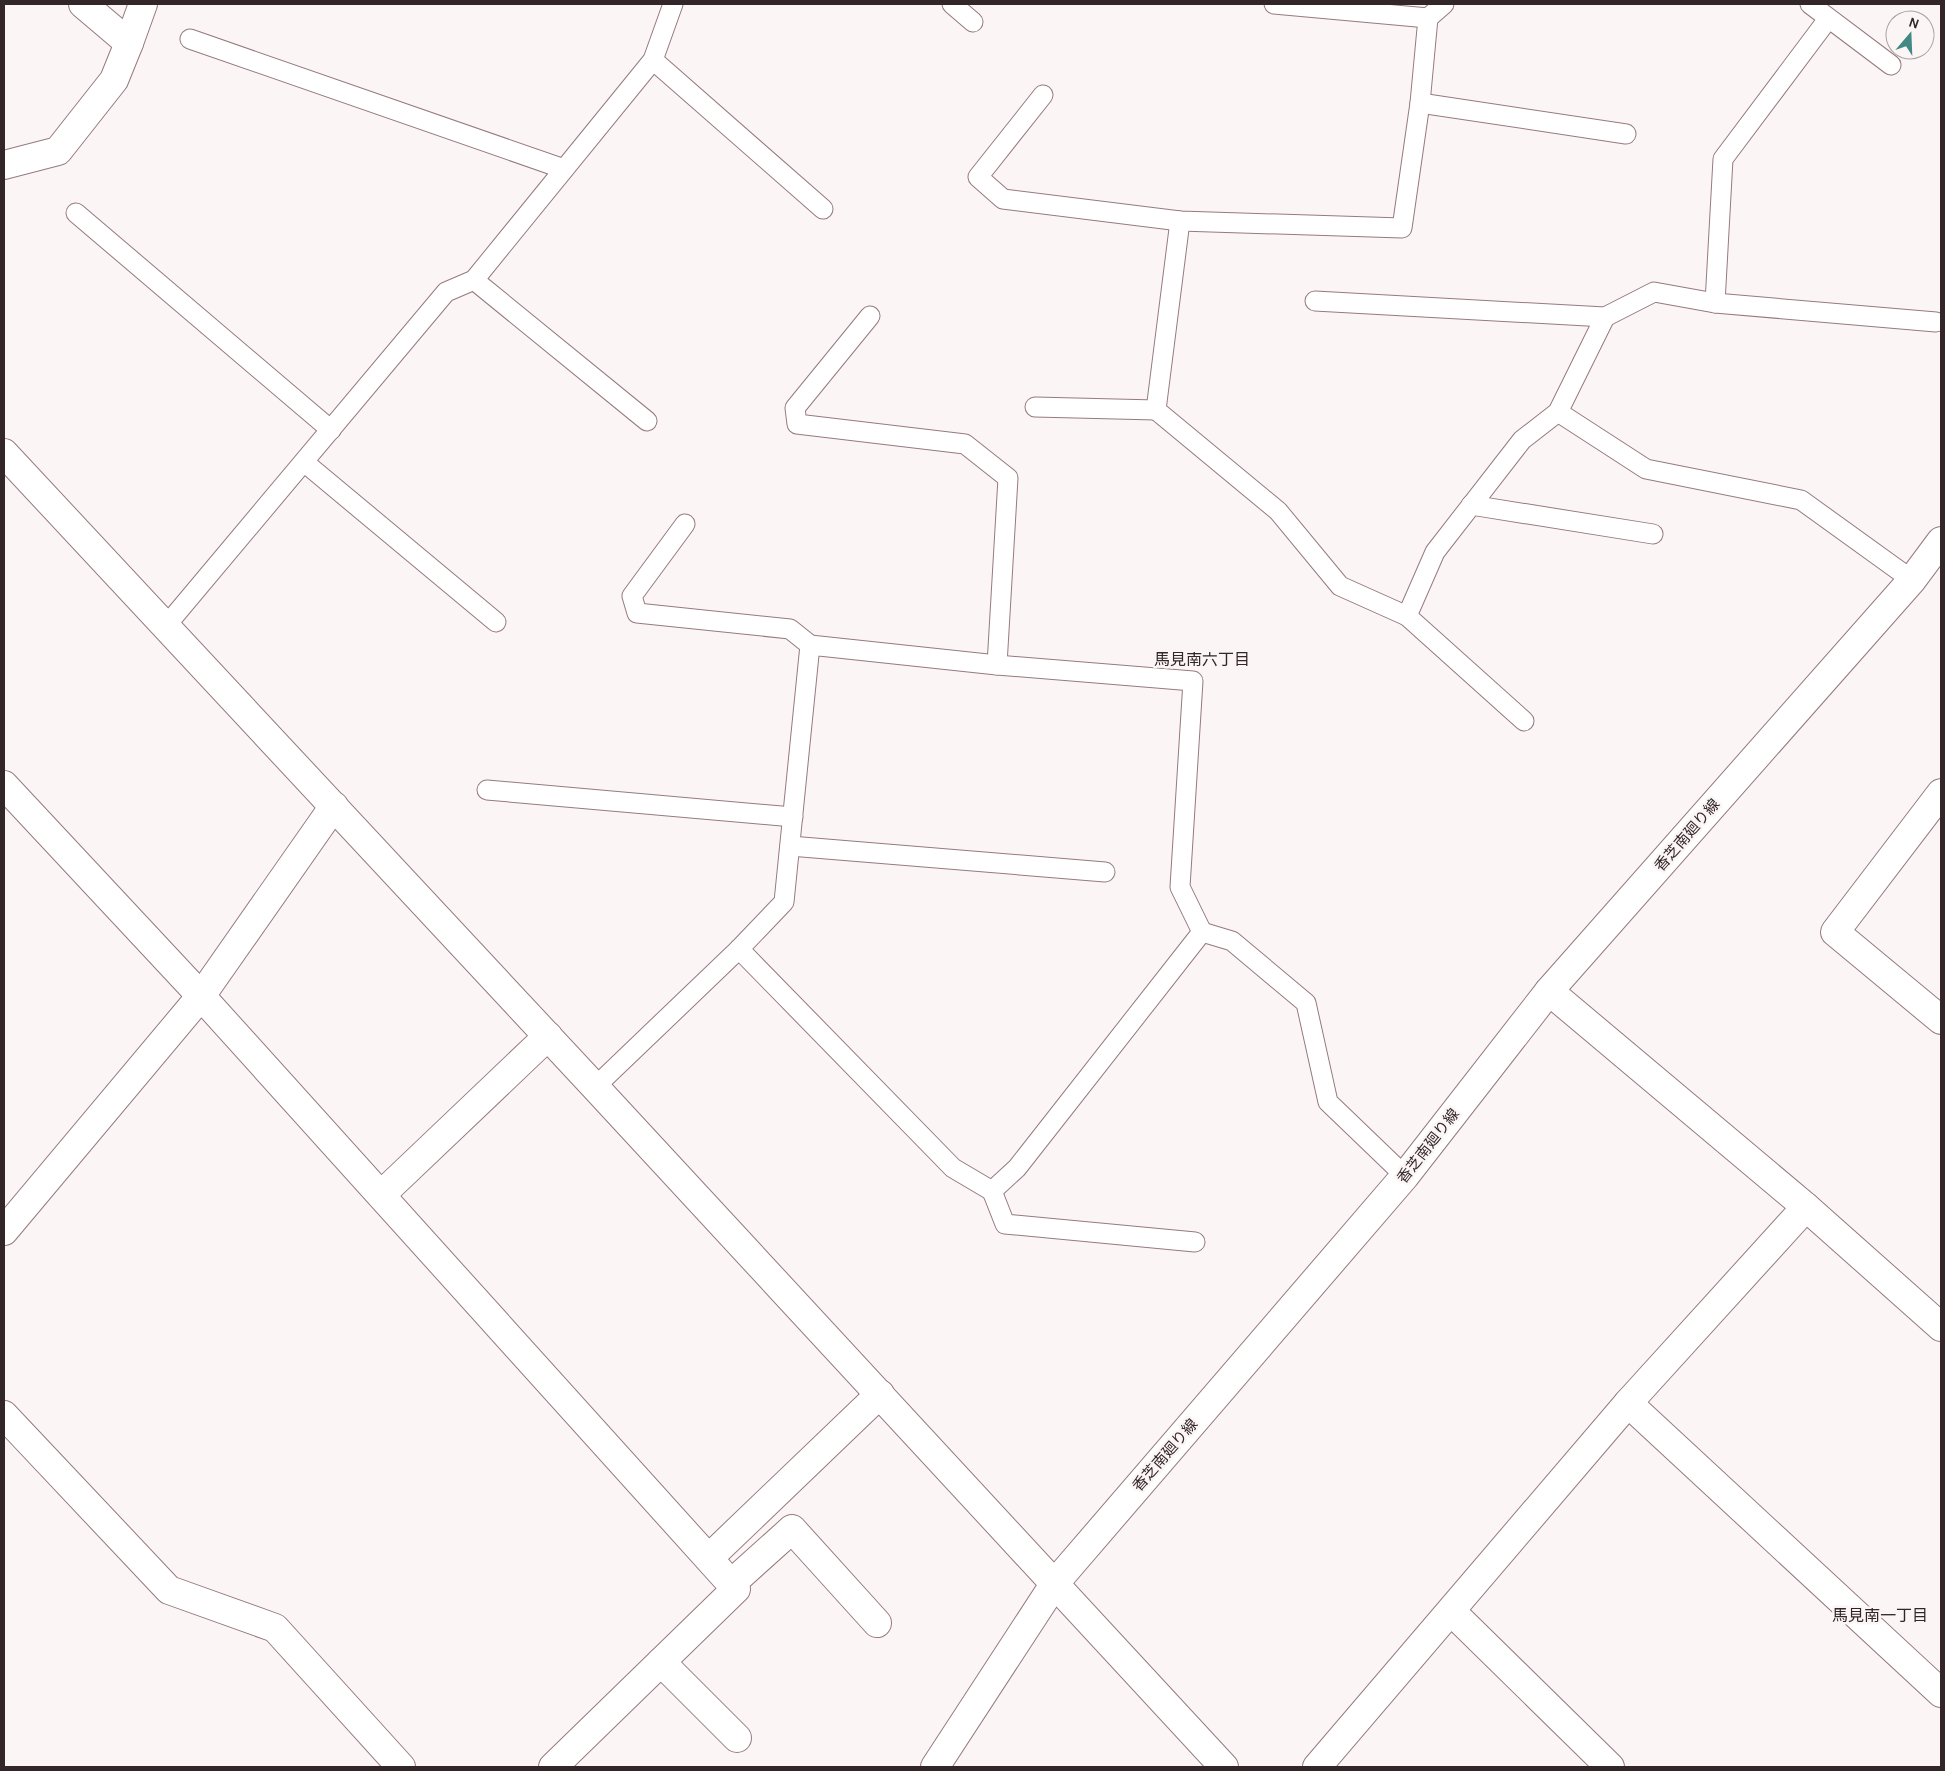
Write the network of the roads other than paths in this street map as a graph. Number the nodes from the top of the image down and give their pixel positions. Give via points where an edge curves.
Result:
1 (83, 4) edge
2 (143, 4) edge
3 (673, 4) edge
4 (952, 4) edge
5 (1274, 4) edge
6 (1444, 4) edge
7 (1810, 4) edge
8 (1428, 18) junction
9 (1828, 19) junction
10 (973, 22) dead end
11 (190, 39) dead end
12 (129, 43) junction
13 (653, 60) junction
14 (1891, 65) dead end
15 (1043, 95) dead end
16 (1420, 103) junction
17 (1626, 134) dead end
18 (4, 165) edge
19 (564, 170) junction
20 (823, 209) dead end
21 (76, 213) dead end
22 (1180, 221) junction
23 (474, 280) junction
24 (1315, 301) dead end
25 (1715, 303) junction
26 (870, 316) dead end
27 (1605, 317) junction
28 (1936, 322) dead end
29 (1035, 407) dead end
30 (1156, 410) junction
31 (1558, 412) junction
32 (647, 421) dead end
33 (331, 430) junction
34 (4, 454) edge
35 (304, 462) junction
36 (1472, 505) junction
37 (685, 524) dead end
38 (1653, 534) dead end
39 (1941, 541) edge
40 (1912, 580) junction
41 (1406, 616) junction
42 (496, 622) dead end
43 (165, 627) junction
44 (810, 645) junction
45 (997, 665) junction
46 (1524, 720) dead end
47 (4, 785) edge
48 (487, 790) dead end
49 (1941, 793) edge
50 (334, 806) junction
51 (793, 818) junction
52 (790, 846) junction
53 (1104, 872) dead end
54 (1202, 932) junction
55 (739, 949) junction
56 (1549, 991) junction
57 (201, 996) junction
58 (1941, 1020) edge
59 (548, 1036) junction
60 (595, 1087) junction
61 (1405, 1176) junction
62 (992, 1191) junction
63 (380, 1195) junction
64 (1806, 1207) junction
65 (4, 1231) edge
66 (1195, 1242) dead end
67 (1941, 1327) edge
68 (880, 1394) junction
69 (1628, 1403) junction
70 (4, 1415) edge
71 (709, 1558) junction
72 (732, 1583) junction
73 (1054, 1583) junction
74 (1450, 1610) junction
75 (877, 1623) dead end
76 (661, 1662) junction
77 (1941, 1693) edge
78 (737, 1738) dead end
79 (569, 1762) edge
80 (401, 1767) edge
81 (934, 1767) edge
82 (1224, 1767) edge
83 (1317, 1767) edge
84 (1610, 1767) edge

1 - 12 street
2 - 12 street
3 - 13 lane
4 - 10 lane
5 - 8 lane
6 - 8 lane
7 - 9 lane
8 - 16 lane
9 - 14 lane
9 - 25 lane via 1723,160
11 - 19 lane
12 - 18 street via 114,80 58,151
13 - 19 lane
13 - 20 lane
15 - 22 lane via 978,177 1003,199
16 - 17 lane
16 - 22 lane via 1402,228
19 - 23 lane
21 - 33 lane
22 - 30 lane
23 - 32 lane
23 - 33 lane via 446,292
24 - 27 lane
25 - 27 lane via 1654,292
25 - 28 lane
26 - 45 lane via 795,408 797,424 964,444 1008,478
27 - 31 lane
29 - 30 lane
30 - 41 lane via 1278,511 1340,586
31 - 36 lane via 1522,440
31 - 40 lane via 1646,469 1801,500
33 - 35 lane
34 - 43 street
35 - 42 lane
35 - 43 lane
36 - 38 lane
36 - 41 lane via 1435,552
37 - 44 lane via 632,596 637,613 790,629
39 - 40 street, 香芝南廻り線
40 - 56 street, 香芝南廻り線
41 - 46 lane
43 - 50 street
44 - 45 lane
44 - 51 lane
45 - 54 lane via 1193,681 1180,887
47 - 57 street
48 - 51 lane
49 - 58 street via 1834,932
50 - 57 street
50 - 59 street
51 - 52 lane
52 - 53 lane
52 - 55 lane via 784,902
54 - 61 lane via 1232,941 1306,1003 1328,1102
54 - 62 lane via 1018,1168
55 - 60 lane
55 - 62 lane via 953,1168
56 - 61 street, 香芝南廻り線
56 - 64 street
57 - 63 street
57 - 65 street
59 - 60 street
59 - 63 street
60 - 68 street
61 - 73 street, 香芝南廻り線
62 - 66 lane via 1005,1224
63 - 71 street
64 - 67 street
64 - 69 street
68 - 71 street
68 - 73 street
69 - 74 street
69 - 77 street
70 - 80 street via 169,1590 275,1628
71 - 72 street
72 - 75 street via 792,1529
72 - 76 street via 736,1589
73 - 81 street, 香芝南廻り線
73 - 82 street
74 - 83 street
74 - 84 street
76 - 78 street
76 - 79 street

